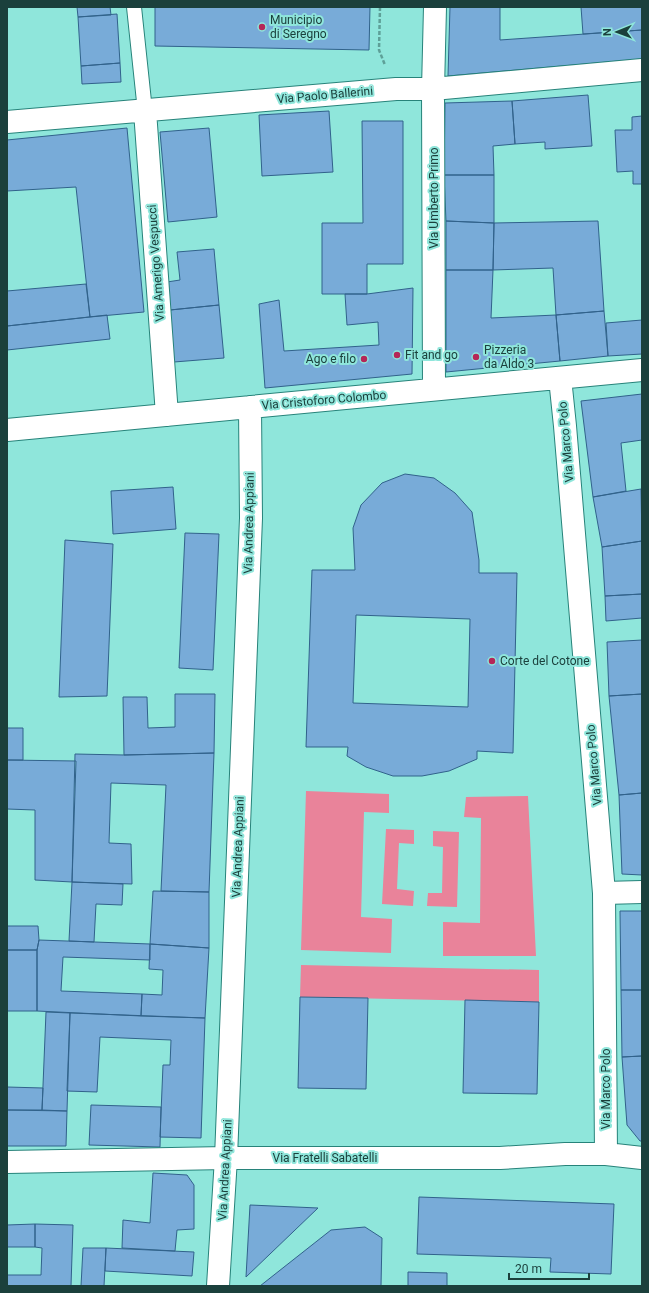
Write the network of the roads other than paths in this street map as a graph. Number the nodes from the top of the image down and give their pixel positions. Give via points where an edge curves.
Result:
1 (134, 7) edge
2 (435, 7) edge
3 (642, 70) edge
4 (433, 89) junction
5 (145, 111) junction
6 (7, 122) edge
7 (642, 370) edge
8 (560, 378) junction
9 (434, 389) junction
10 (250, 407) junction
11 (167, 415) junction
12 (7, 430) edge
13 (642, 892) edge
14 (604, 893) junction
15 (606, 1154) junction
16 (226, 1158) junction
17 (642, 1158) edge
18 (7, 1162) edge
19 (218, 1286) edge

1 - 5 lane
2 - 4 street, Via Umberto Primo
3 - 4 street, Via Paolo Ballerini
4 - 5 street, Via Paolo Ballerini
4 - 9 street, Via Umberto Primo
5 - 6 street, Via Paolo Ballerini
5 - 11 street, Via Amerigo Vespucci
7 - 8 street, Via Cristoforo Colombo
8 - 9 street, Via Cristoforo Colombo
8 - 14 street, Via Marco Polo
9 - 10 street, Via Cristoforo Colombo
10 - 11 street, Via Cristoforo Colombo
10 - 16 street, Via Andrea Appiani via 251,518
11 - 12 street, Via Cristoforo Colombo
13 - 14 street
14 - 15 street, Via Marco Polo
15 - 16 street, Via Fratelli Sabatelli via 492,1158
15 - 17 street, Via Fratelli Sabatelli
16 - 18 street, Via Fratelli Sabatelli
16 - 19 street, Via Andrea Appiani

